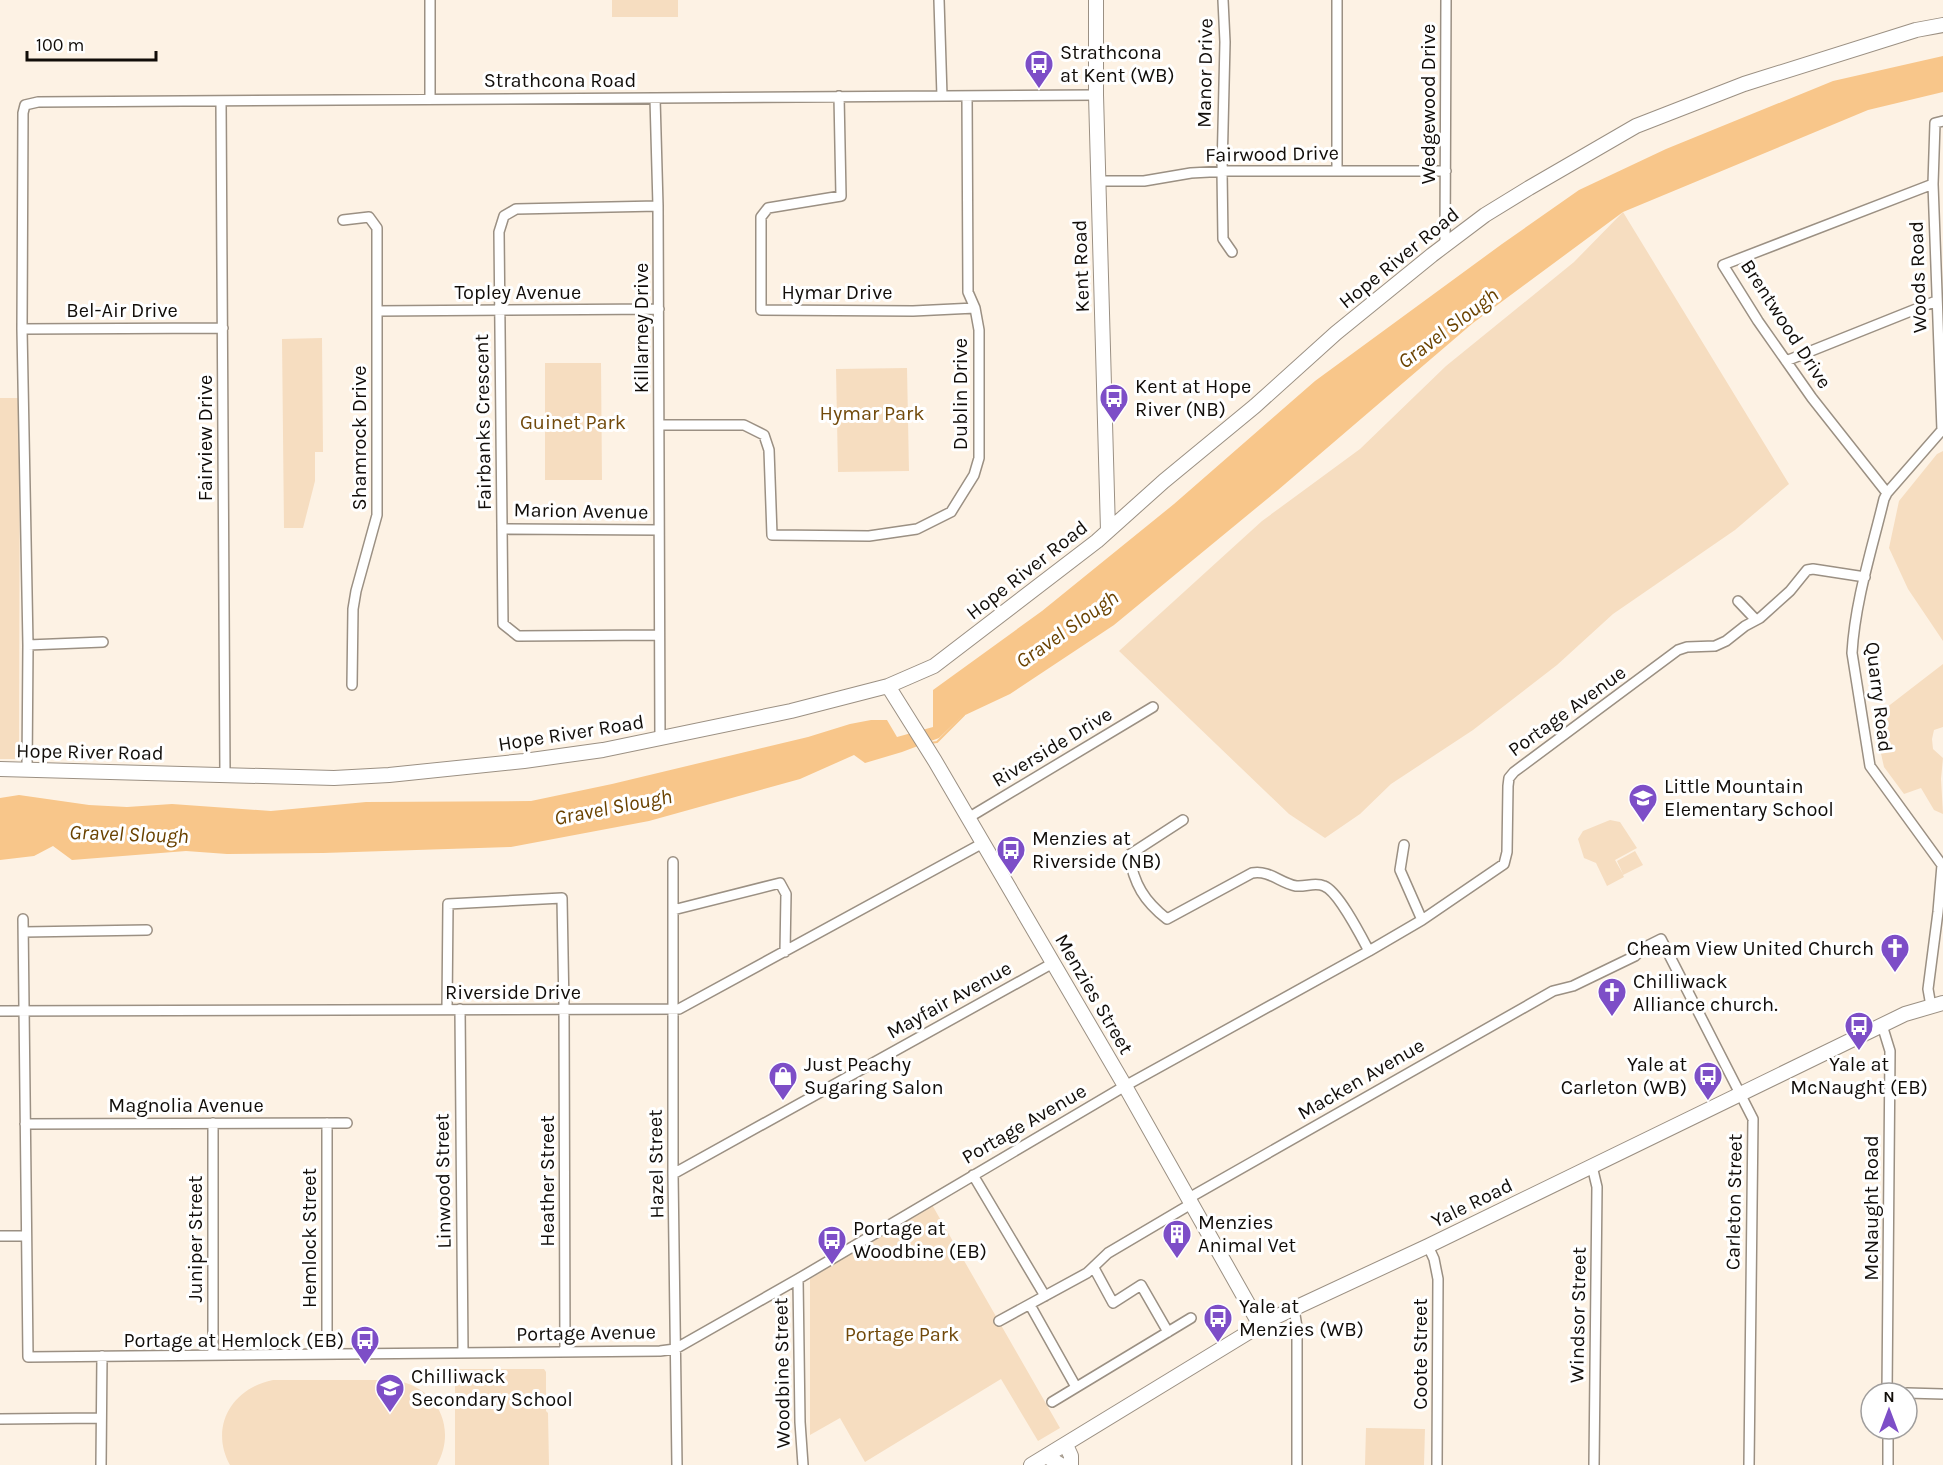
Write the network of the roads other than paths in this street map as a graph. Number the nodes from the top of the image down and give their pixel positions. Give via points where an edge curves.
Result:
1 (430, 0) edge
2 (939, 0) edge
3 (1096, 0) edge
4 (1223, 0) edge
5 (1337, 0) edge
6 (1446, 0) edge
7 (1943, 25) edge
8 (1096, 95) junction
9 (840, 96) junction
10 (942, 96) junction
11 (967, 96) junction
12 (655, 98) junction
13 (430, 99) junction
14 (221, 102) junction
15 (1939, 122) edge
16 (1221, 171) junction
17 (1337, 171) junction
18 (1446, 171) junction
19 (1098, 181) junction
20 (1933, 184) junction
21 (658, 206) junction
22 (343, 220) dead end
23 (1445, 245) junction
24 (1232, 252) dead end
25 (1936, 301) junction
26 (975, 308) junction
27 (658, 309) junction
28 (500, 310) junction
29 (377, 311) junction
30 (22, 328) junction
31 (223, 328) junction
32 (1786, 361) junction
33 (659, 425) junction
34 (1942, 430) edge
35 (1887, 493) junction
36 (502, 529) junction
37 (659, 530) junction
38 (1108, 531) junction
39 (1865, 577) junction
40 (1738, 601) dead end
41 (1756, 620) junction
42 (659, 635) junction
43 (103, 642) dead end
44 (28, 645) junction
45 (352, 685) dead end
46 (888, 686) junction
47 (1153, 707) dead end
48 (660, 739) junction
49 (0, 769) edge
50 (27, 770) junction
51 (225, 774) junction
52 (968, 818) junction
53 (1183, 820) dead end
54 (983, 843) junction
55 (1404, 844) dead end
56 (673, 862) dead end
57 (673, 910) junction
58 (23, 919) dead end
59 (1422, 920) junction
60 (147, 930) dead end
61 (24, 932) junction
62 (1369, 951) junction
63 (785, 952) junction
64 (1053, 963) junction
65 (1553, 992) joint
66 (1937, 1004) edge
67 (674, 1009) junction
68 (447, 1010) junction
69 (460, 1010) junction
70 (564, 1010) junction
71 (0, 1011) edge
72 (24, 1011) junction
73 (1882, 1025) junction
74 (1125, 1086) junction
75 (1740, 1094) junction
76 (213, 1123) junction
77 (327, 1123) junction
78 (347, 1123) dead end
79 (25, 1124) junction
80 (1592, 1166) junction
81 (673, 1174) junction
82 (973, 1175) junction
83 (1190, 1201) junction
84 (0, 1236) edge
85 (26, 1236) junction
86 (1428, 1245) junction
87 (1094, 1268) junction
88 (798, 1279) junction
89 (1045, 1296) junction
90 (1030, 1305) junction
91 (1294, 1309) junction
92 (1191, 1318) dead end
93 (999, 1321) dead end
94 (1260, 1325) junction
95 (1168, 1332) junction
96 (675, 1349) junction
97 (565, 1352) junction
98 (463, 1353) junction
99 (327, 1354) junction
100 (213, 1355) junction
101 (102, 1356) junction
102 (1887, 1381) edge
103 (1076, 1387) junction
104 (1919, 1394) edge
105 (1943, 1394) edge
106 (1052, 1402) dead end
107 (101, 1418) junction
108 (0, 1419) edge
109 (1888, 1441) edge
110 (1066, 1444) junction
111 (1046, 1456) junction
112 (101, 1465) edge
113 (677, 1465) edge
114 (804, 1465) edge
115 (1031, 1465) edge
116 (1061, 1465) edge
117 (1071, 1465) edge
118 (1297, 1465) edge
119 (1437, 1465) edge
120 (1594, 1465) edge
121 (1749, 1465) edge
122 (1888, 1465) edge

1 - 13 street
2 - 10 street
3 - 8 street, Kent Road
4 - 16 street, Manor Drive
5 - 17 street
6 - 18 street, Wedgewood Drive
7 - 23 street, Hope River Road via 1744,84 1636,126 1520,193
8 - 11 street, Strathcona Road
8 - 19 street, Kent Road
9 - 10 street, Strathcona Road
9 - 12 street, Strathcona Road
9 - 26 street, Hymar Drive via 841,196 768,208 761,217 761,310
10 - 11 street, Strathcona Road
11 - 26 street, Dublin Drive via 968,292
12 - 13 street, Strathcona Road
12 - 21 street, Killarney Drive
13 - 14 street, Strathcona Road
14 - 30 street, Strathcona Road via 25,105
14 - 31 street, Fairview Drive
15 - 20 street, Woods Road
16 - 17 street, Fairwood Drive
16 - 19 street, Fairwood Drive via 1144,181
16 - 24 street, Manor Drive via 1223,239
17 - 18 street, Fairwood Drive
18 - 23 street, Wedgewood Drive
19 - 38 street, Kent Road
20 - 25 street, Woods Road
20 - 32 street, Brentwood Drive via 1723,265
21 - 27 street, Killarney Drive
21 - 28 street, Fairbanks Crescent via 516,209 504,216 499,232
22 - 29 street, Shamrock Drive via 369,217 377,228
23 - 38 street, Hope River Road via 1336,333
25 - 32 street
25 - 34 street, Woods Road
26 - 33 street, Dublin Drive via 979,330 979,458 974,475 951,512 918,529 869,536 772,535 769,450 764,435 744,425
27 - 28 street, Topley Avenue
27 - 33 street, Killarney Drive
28 - 29 street, Topley Avenue
28 - 36 street, Fairbanks Crescent
29 - 45 street, Shamrock Drive via 377,515 353,609
30 - 31 street, Bel-Air Drive
30 - 44 street
31 - 51 street, Fairview Drive
32 - 35 street, Brentwood Drive
33 - 37 street, Killarney Drive
34 - 35 street, Quarry Road
35 - 39 street, Quarry Road
36 - 37 street, Marion Avenue
36 - 42 street, Fairbanks Crescent via 503,624 518,636
37 - 42 street, Killarney Drive
38 - 46 street, Hope River Road via 934,666
39 - 41 street, Portage Avenue via 1806,570 1790,591
39 - 66 street, Quarry Road via 1852,653 1870,766 1942,865 1928,989
40 - 41 street
41 - 59 street, Portage Avenue via 1720,644 1678,650 1514,772 1508,786 1508,852 1504,864
42 - 48 street, Killarney Drive
43 - 44 street
44 - 50 street
46 - 48 street, Hope River Road
46 - 52 street, Menzies Street
47 - 52 street, Riverside Drive
48 - 51 street, Hope River Road via 535,760 389,775 334,778
49 - 50 street, Hope River Road
50 - 51 street, Hope River Road
52 - 54 street, Menzies Street
53 - 62 street via 1129,855 1132,875 1141,891 1152,908 1167,919 1252,873 1269,873 1297,886 1326,886 1341,902
54 - 63 street, Riverside Drive
54 - 64 street, Menzies Street
55 - 59 street via 1400,870
56 - 57 street, Hazel Street
57 - 63 street via 780,883 786,894
57 - 67 street, Hazel Street
58 - 61 street
59 - 62 street, Portage Avenue
60 - 61 street
61 - 72 street
62 - 74 street, Portage Avenue
63 - 67 street, Riverside Drive
64 - 74 street, Menzies Street
64 - 81 street, Mayfair Avenue
65 - 75 street, Carleton Street via 1625,961 1661,939
65 - 83 street, Macken Avenue
66 - 73 street, Yale Road
67 - 70 street, Riverside Drive
67 - 81 street, Hazel Street
68 - 69 street, Riverside Drive
68 - 70 street, Heather Street via 448,904 562,898
68 - 72 street, Riverside Drive
69 - 70 street, Riverside Drive
69 - 98 street, Linwood Street
70 - 97 street, Heather Street
71 - 72 street, Riverside Drive
72 - 79 street
73 - 75 street, Yale Road
73 - 102 street, McNaught Road via 1890,1060
74 - 82 street, Portage Avenue
74 - 83 street, Menzies Street
75 - 80 street, Yale Road
75 - 121 street, Carleton Street via 1753,1119
76 - 77 street, Magnolia Avenue
76 - 79 street, Magnolia Avenue
76 - 100 street, Juniper Street
77 - 78 street, Magnolia Avenue
77 - 99 street, Hemlock Street
79 - 85 street
80 - 86 street, Yale Road
80 - 120 street, Windsor Street via 1597,1187
81 - 96 street, Hazel Street
82 - 88 street, Portage Avenue
82 - 89 street
83 - 87 street, Macken Avenue via 1108,1253
83 - 94 street, Menzies Street
84 - 85 street
85 - 101 street, Portage Avenue via 27,1357
86 - 91 street, Yale Road
86 - 119 street, Coote Street via 1438,1279
87 - 89 street, Macken Avenue
87 - 95 street via 1113,1303 1141,1285
88 - 96 street, Portage Avenue
88 - 114 street, Woodbine Street
89 - 90 street, Macken Avenue
90 - 93 street, Macken Avenue
90 - 103 street
91 - 94 street, Yale Road
91 - 118 street
92 - 95 street
94 - 110 street, Yale Road
95 - 103 street
96 - 97 street, Portage Avenue
96 - 113 street, Hazel Street
97 - 98 street, Portage Avenue
98 - 99 street, Portage Avenue
99 - 100 street, Portage Avenue
100 - 101 street, Portage Avenue
101 - 107 street
103 - 106 street
104 - 105 street
107 - 108 street
107 - 112 street
109 - 122 street
110 - 111 street, Yale Road
110 - 117 street
111 - 115 street, Yale Road
111 - 116 street

